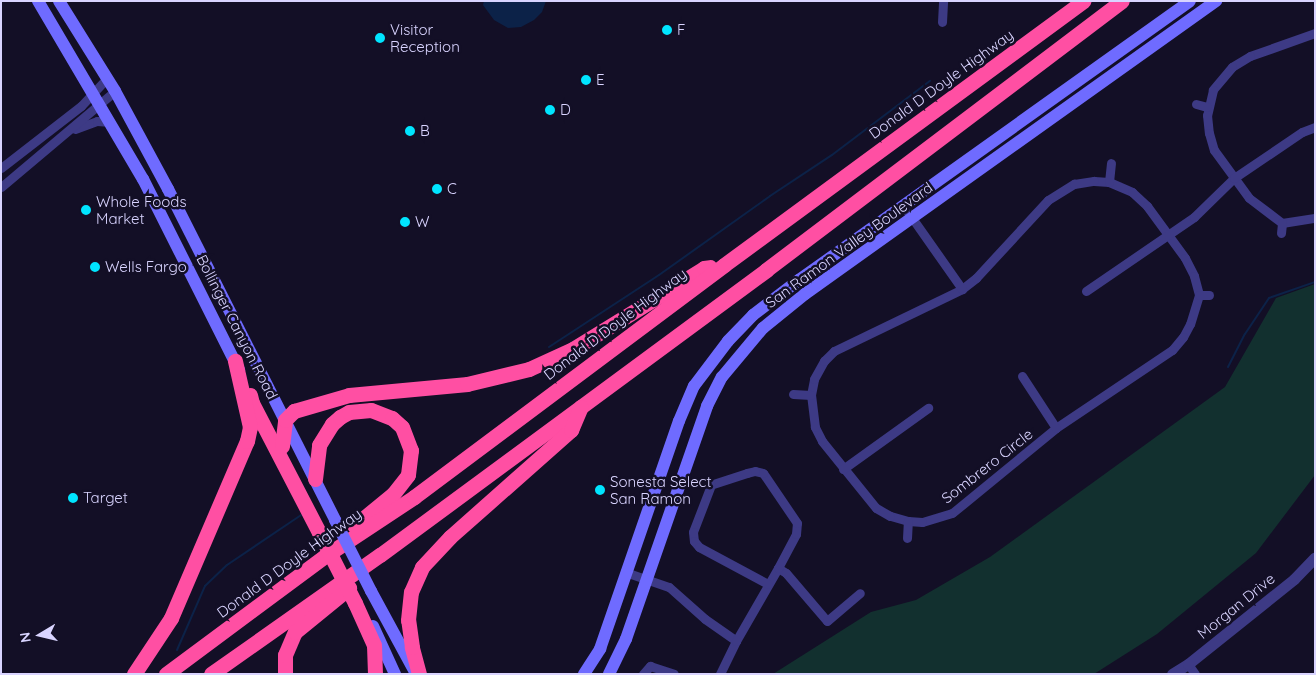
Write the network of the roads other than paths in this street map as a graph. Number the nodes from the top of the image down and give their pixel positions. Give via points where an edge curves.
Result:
1 (38, 1) edge
2 (59, 1) edge
3 (943, 1) edge
4 (1084, 1) edge
5 (1122, 1) edge
6 (1190, 1) edge
7 (1216, 1) edge
8 (942, 22) dead end
9 (1315, 33) edge
10 (107, 78) junction
11 (93, 91) junction
12 (115, 92) junction
13 (100, 104) junction
14 (1196, 104) dead end
15 (1207, 107) junction
16 (110, 122) junction
17 (1315, 127) edge
18 (68, 132) junction
19 (1111, 163) dead end
20 (1, 168) edge
21 (1234, 178) junction
22 (1109, 182) junction
23 (1, 187) edge
24 (903, 205) junction
25 (912, 218) junction
26 (1315, 218) edge
27 (1282, 223) junction
28 (1281, 233) dead end
29 (1169, 235) junction
30 (724, 265) junction
31 (962, 289) junction
32 (1086, 291) dead end
33 (1209, 295) dead end
34 (1199, 296) junction
35 (234, 362) junction
36 (1022, 376) dead end
37 (249, 389) junction
38 (793, 394) dead end
39 (811, 395) junction
40 (582, 406) junction
41 (928, 408) dead end
42 (285, 420) junction
43 (1056, 428) junction
44 (282, 446) junction
45 (843, 469) junction
46 (315, 478) junction
47 (908, 521) junction
48 (327, 527) junction
49 (907, 538) dead end
50 (380, 555) junction
51 (325, 556) junction
52 (1315, 557) edge
53 (778, 568) junction
54 (628, 573) junction
55 (647, 579) junction
56 (768, 584) junction
57 (860, 593) dead end
58 (358, 601) junction
59 (736, 641) junction
60 (1188, 664) junction
61 (134, 674) edge
62 (166, 674) edge
63 (211, 674) edge
64 (285, 674) edge
65 (375, 674) edge
66 (395, 674) edge
67 (416, 674) edge
68 (420, 674) edge
69 (584, 674) edge
70 (609, 674) edge
71 (643, 674) edge
72 (674, 674) edge
73 (720, 674) edge
74 (1172, 674) edge
75 (1195, 674) edge

1 - 11 main road, Bollinger Canyon Road
2 - 10 main road, Bollinger Canyon Road
3 - 8 street
4 - 30 highway, Donald D Doyle Highway
5 - 40 highway
6 - 24 main road, San Ramon Valley Boulevard
7 - 25 main road, San Ramon Valley Boulevard
9 - 15 street via 1238,62 1217,83
10 - 11 street
10 - 12 main road, Bollinger Canyon Road
11 - 13 main road, Bollinger Canyon Road
11 - 20 street via 81,106
12 - 13 street
12 - 42 main road, Bollinger Canyon Road
13 - 16 main road, Bollinger Canyon Road
13 - 18 street
14 - 15 street
15 - 21 street via 1211,142
16 - 18 street via 97,121
16 - 35 main road, Bollinger Canyon Road via 143,179
17 - 21 street via 1302,132
18 - 23 street
19 - 22 street
21 - 27 street via 1248,198
21 - 29 street via 1194,217
22 - 29 street, Sombrero Circle via 1132,192
22 - 31 street, Sombrero Circle via 1074,184 1055,195
24 - 25 street
24 - 54 main road, San Ramon Valley Boulevard via 753,315 703,372 679,421
25 - 31 street
25 - 55 main road, San Ramon Valley Boulevard via 763,328 722,377 707,406
26 - 27 street
27 - 28 street
29 - 32 street
29 - 34 street, Sombrero Circle via 1194,276
30 - 42 highway via 704,268 573,349 529,369 467,384 340,396 294,411
30 - 51 highway, Donald D Doyle Highway via 414,497
31 - 39 street, Sombrero Circle via 834,351 814,379
33 - 34 street
34 - 43 street, Sombrero Circle via 1190,324 1172,350
35 - 37 main road, Bollinger Canyon Road
35 - 61 highway via 250,427 247,441 171,618
36 - 43 street
37 - 44 main road, Bollinger Canyon Road
37 - 48 highway via 252,403
38 - 39 street
39 - 45 street, Sombrero Circle via 815,427
40 - 50 highway
40 - 68 highway via 571,430 450,537 422,567 411,592 408,620
41 - 45 street
42 - 44 highway
42 - 46 main road, Bollinger Canyon Road
43 - 47 street, Sombrero Circle via 952,513 922,522
44 - 48 main road, Bollinger Canyon Road
45 - 47 street, Sombrero Circle via 876,508
46 - 48 main road, Bollinger Canyon Road
46 - 51 highway via 324,435 332,424 349,412 381,412 392,418 408,437 411,463 401,485 330,546
47 - 49 street
48 - 58 highway, bridge
48 - 67 main road, Bollinger Canyon Road, bridge via 371,591
50 - 63 highway
50 - 64 highway via 377,566 295,632 285,655
51 - 62 highway, Donald D Doyle Highway
52 - 60 street, Morgan Drive via 1294,579
53 - 56 street
53 - 56 street via 796,534 797,523 764,474 755,471 711,486 693,532 694,541 699,547
53 - 57 street via 827,621
54 - 55 street
54 - 69 main road, San Ramon Valley Boulevard via 600,649
55 - 59 street via 670,587 705,619
55 - 70 main road, San Ramon Valley Boulevard via 626,639
56 - 59 street
58 - 65 highway via 374,645
58 - 66 main road
59 - 73 street
60 - 74 street, Morgan Drive
60 - 75 street
71 - 72 street via 650,666

